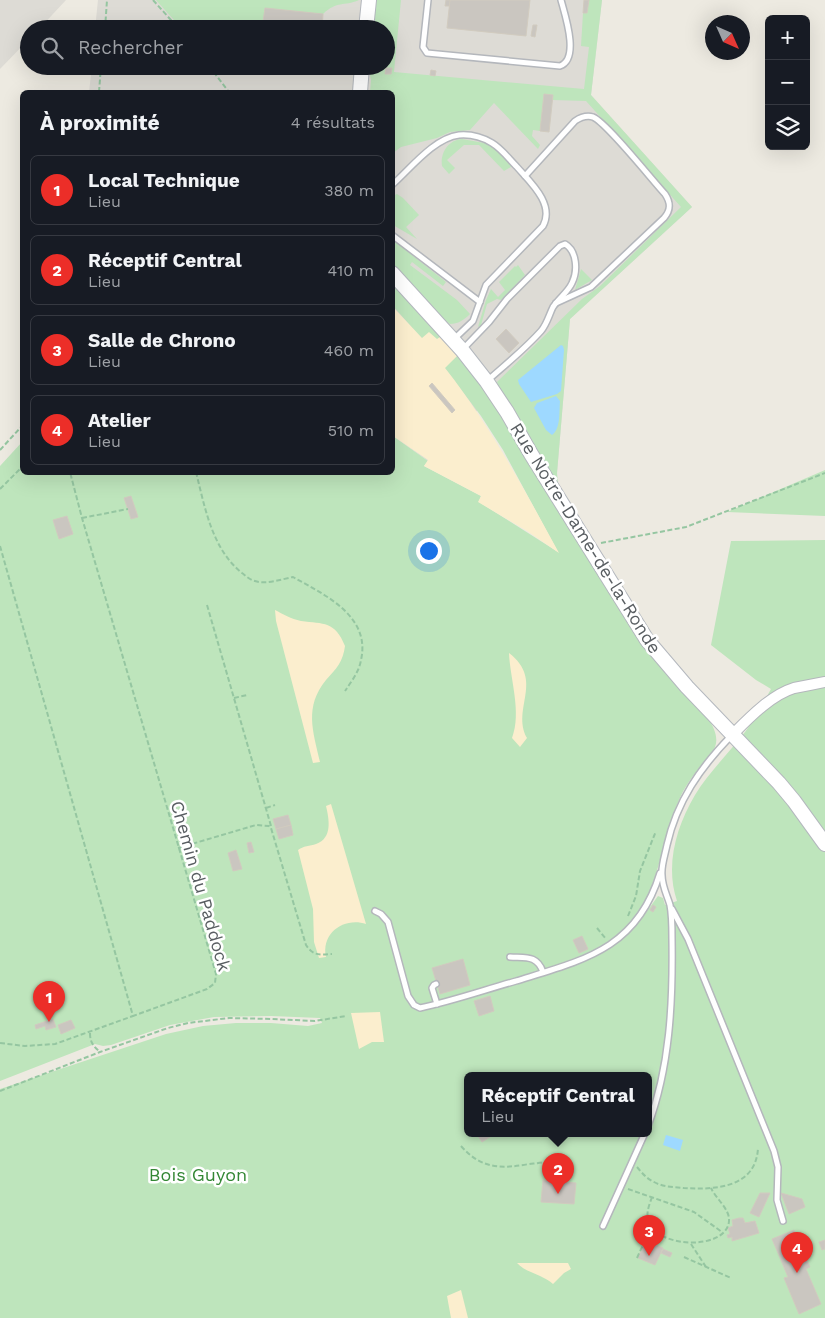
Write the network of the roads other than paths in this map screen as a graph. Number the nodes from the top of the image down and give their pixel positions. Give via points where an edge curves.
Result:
1 (369, 0) edge
2 (428, 0) edge
3 (561, 0) edge
4 (367, 20) edge
5 (360, 75) edge
6 (358, 90) edge
7 (525, 176) junction
8 (395, 182) edge
9 (395, 237) edge
10 (395, 276) edge
11 (480, 302) junction
12 (556, 303) junction
13 (457, 345) junction
14 (487, 382) junction
15 (825, 682) edge
16 (732, 735) junction
17 (825, 844) edge
18 (664, 860) junction
19 (670, 906) junction
20 (375, 912) dead end
21 (510, 957) dead end
22 (543, 972) junction
23 (436, 984) dead end
24 (437, 1004) junction
25 (652, 1114) edge
26 (643, 1137) edge
27 (783, 1221) dead end
28 (603, 1226) dead end

1 - 4 main road
2 - 3 lane via 423,47 426,53 560,66 568,60 570,38
5 - 6 main road
7 - 8 lane via 493,144 476,136 460,135 435,146
7 - 11 lane via 542,198 545,222 486,284
7 - 12 lane via 575,121 590,116 603,125 665,194 670,204 667,215 597,282
9 - 11 lane
10 - 13 main road, Rue Notre-Dame-de-la-Ronde
11 - 13 lane via 473,321
12 - 13 lane via 574,277 574,258 566,244 560,246 507,299 490,322
12 - 14 lane via 542,330
13 - 14 main road, Rue Notre-Dame-de-la-Ronde
14 - 16 main road, Rue Notre-Dame-de-la-Ronde via 647,640
15 - 16 street via 792,689 753,714
16 - 17 main road, Rue Notre-Dame-de-la-Ronde via 794,801
16 - 18 lane via 688,789 672,824
18 - 19 lane via 662,876
18 - 22 lane via 646,908 626,932 591,956
19 - 25 lane via 672,966 667,1051
19 - 27 lane via 688,939 774,1151 778,1167 777,1200
20 - 24 lane via 388,922 412,1002 419,1008
21 - 22 lane via 535,960
22 - 24 lane
23 - 24 lane via 432,988
26 - 28 lane

